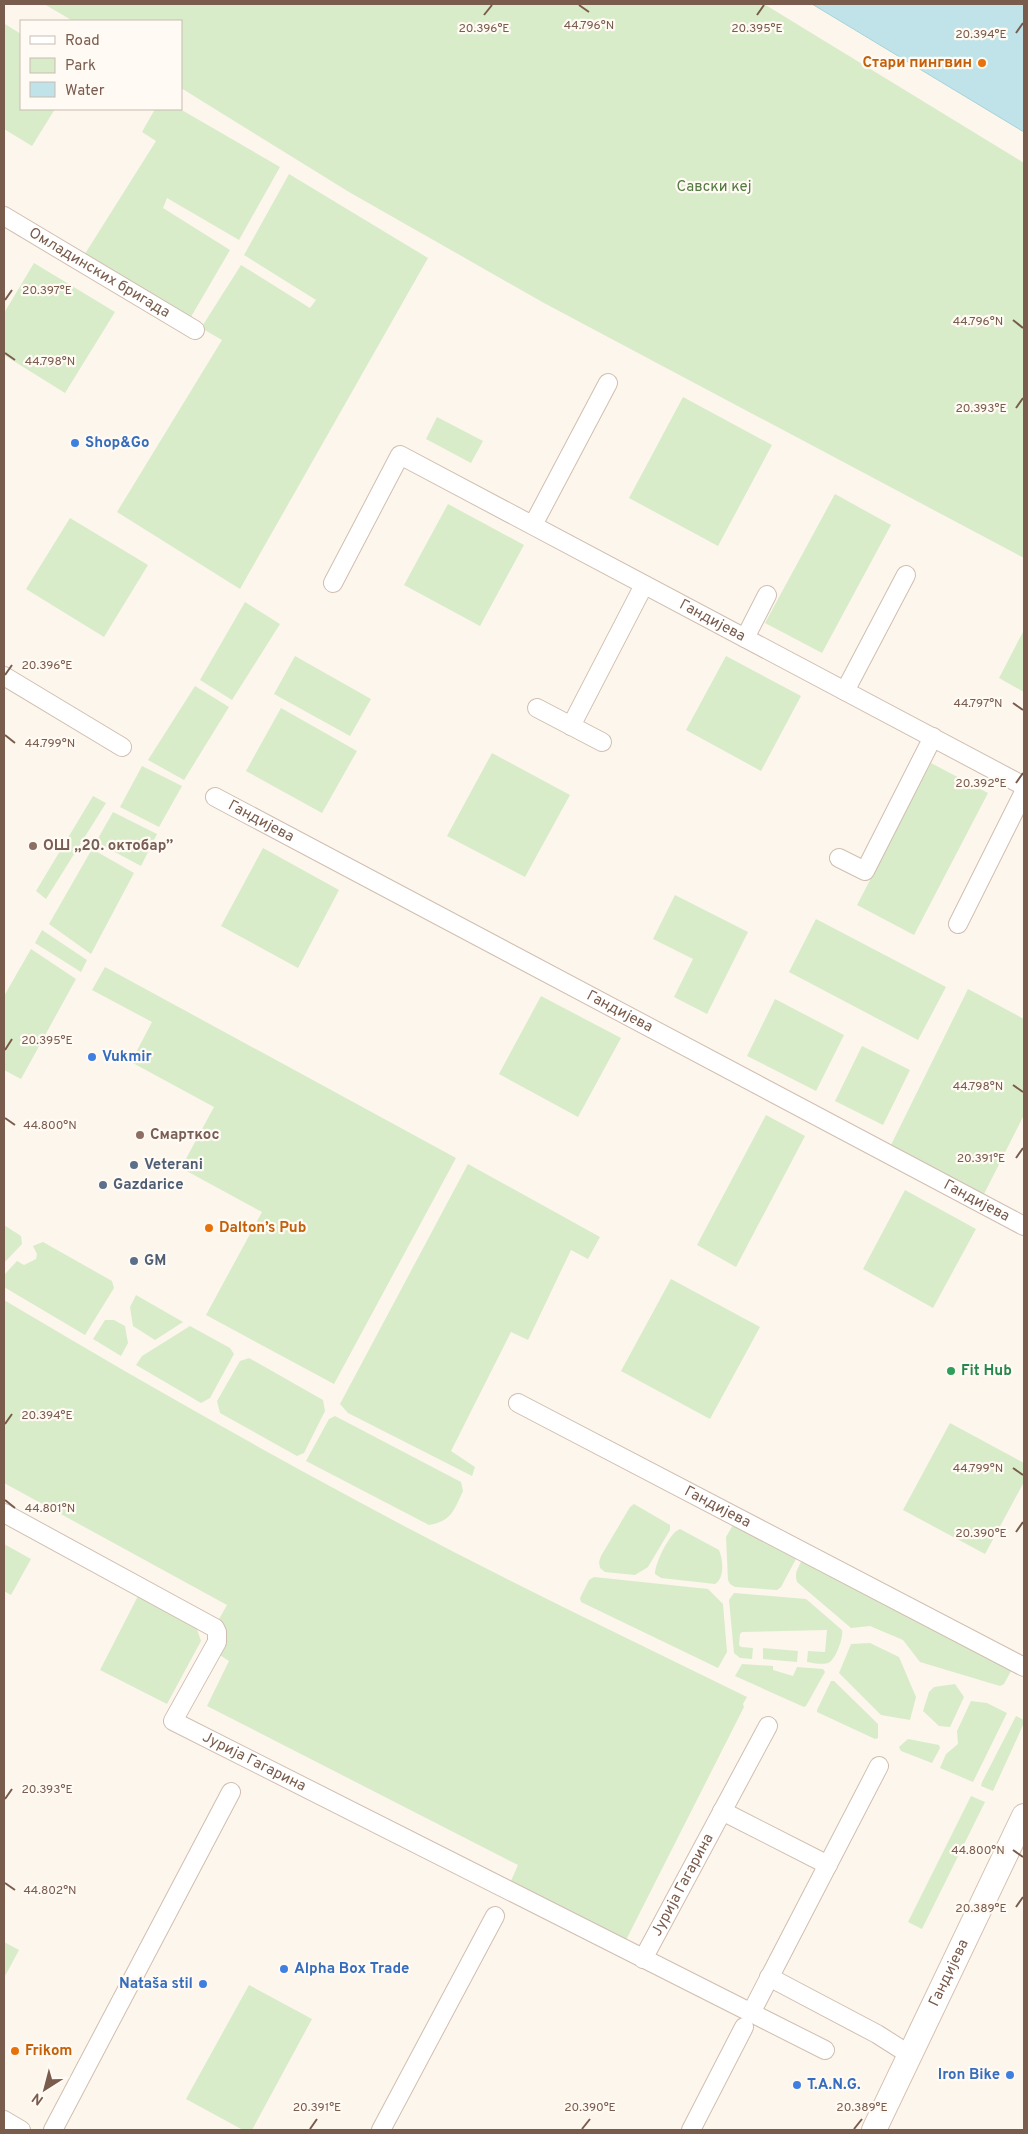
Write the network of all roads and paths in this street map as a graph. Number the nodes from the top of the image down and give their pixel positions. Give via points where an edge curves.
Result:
1 (4, 216) edge
2 (195, 330) dead end
3 (608, 383) dead end
4 (532, 526) junction
5 (906, 575) dead end
6 (333, 583) dead end
7 (644, 585) junction
8 (767, 595) dead end
9 (745, 638) junction
10 (4, 676) edge
11 (845, 691) junction
12 (538, 708) dead end
13 (571, 726) junction
14 (933, 737) junction
15 (602, 742) dead end
16 (122, 747) dead end
17 (1024, 786) edge
18 (1024, 792) edge
19 (215, 797) dead end
20 (839, 858) dead end
21 (958, 924) dead end
22 (1024, 1226) edge
23 (518, 1403) dead end
24 (4, 1513) edge
25 (1024, 1667) edge
26 (768, 1726) dead end
27 (879, 1766) dead end
28 (231, 1792) dead end
29 (722, 1811) junction
30 (1024, 1816) edge
31 (828, 1865) junction
32 (495, 1916) dead end
33 (643, 1959) junction
34 (769, 1977) junction
35 (747, 2020) junction
36 (825, 2050) dead end
37 (910, 2055) junction
38 (4, 2120) edge
39 (21, 2130) edge
40 (53, 2130) edge
41 (381, 2130) edge
42 (691, 2130) edge
43 (874, 2130) edge

1 - 2 street, Омладинских бригада
3 - 4 street
4 - 6 street, Гандијева via 400,455
4 - 7 street, Гандијева
5 - 11 street
7 - 9 street, Гандијева
7 - 13 street
8 - 9 street
9 - 11 street, Гандијева
10 - 16 street
11 - 14 street, Гандијева
12 - 13 street
13 - 15 street
14 - 17 street, Гандијева
14 - 20 street via 865,871
18 - 21 street
19 - 22 street, Гандијева
23 - 25 street, Гандијева
24 - 33 street, Јурија Гагарина via 215,1628 217,1642 173,1721
26 - 29 street, Јурија Гагарина
27 - 31 street
28 - 40 street
29 - 31 street
29 - 33 street, Јурија Гагарина
30 - 37 street, Гандијева
31 - 34 street
32 - 41 street
33 - 35 street, Јурија Гагарина
34 - 35 street
34 - 37 street
35 - 36 street, Јурија Гагарина
35 - 42 street
37 - 43 street, Гандијева
38 - 39 street

